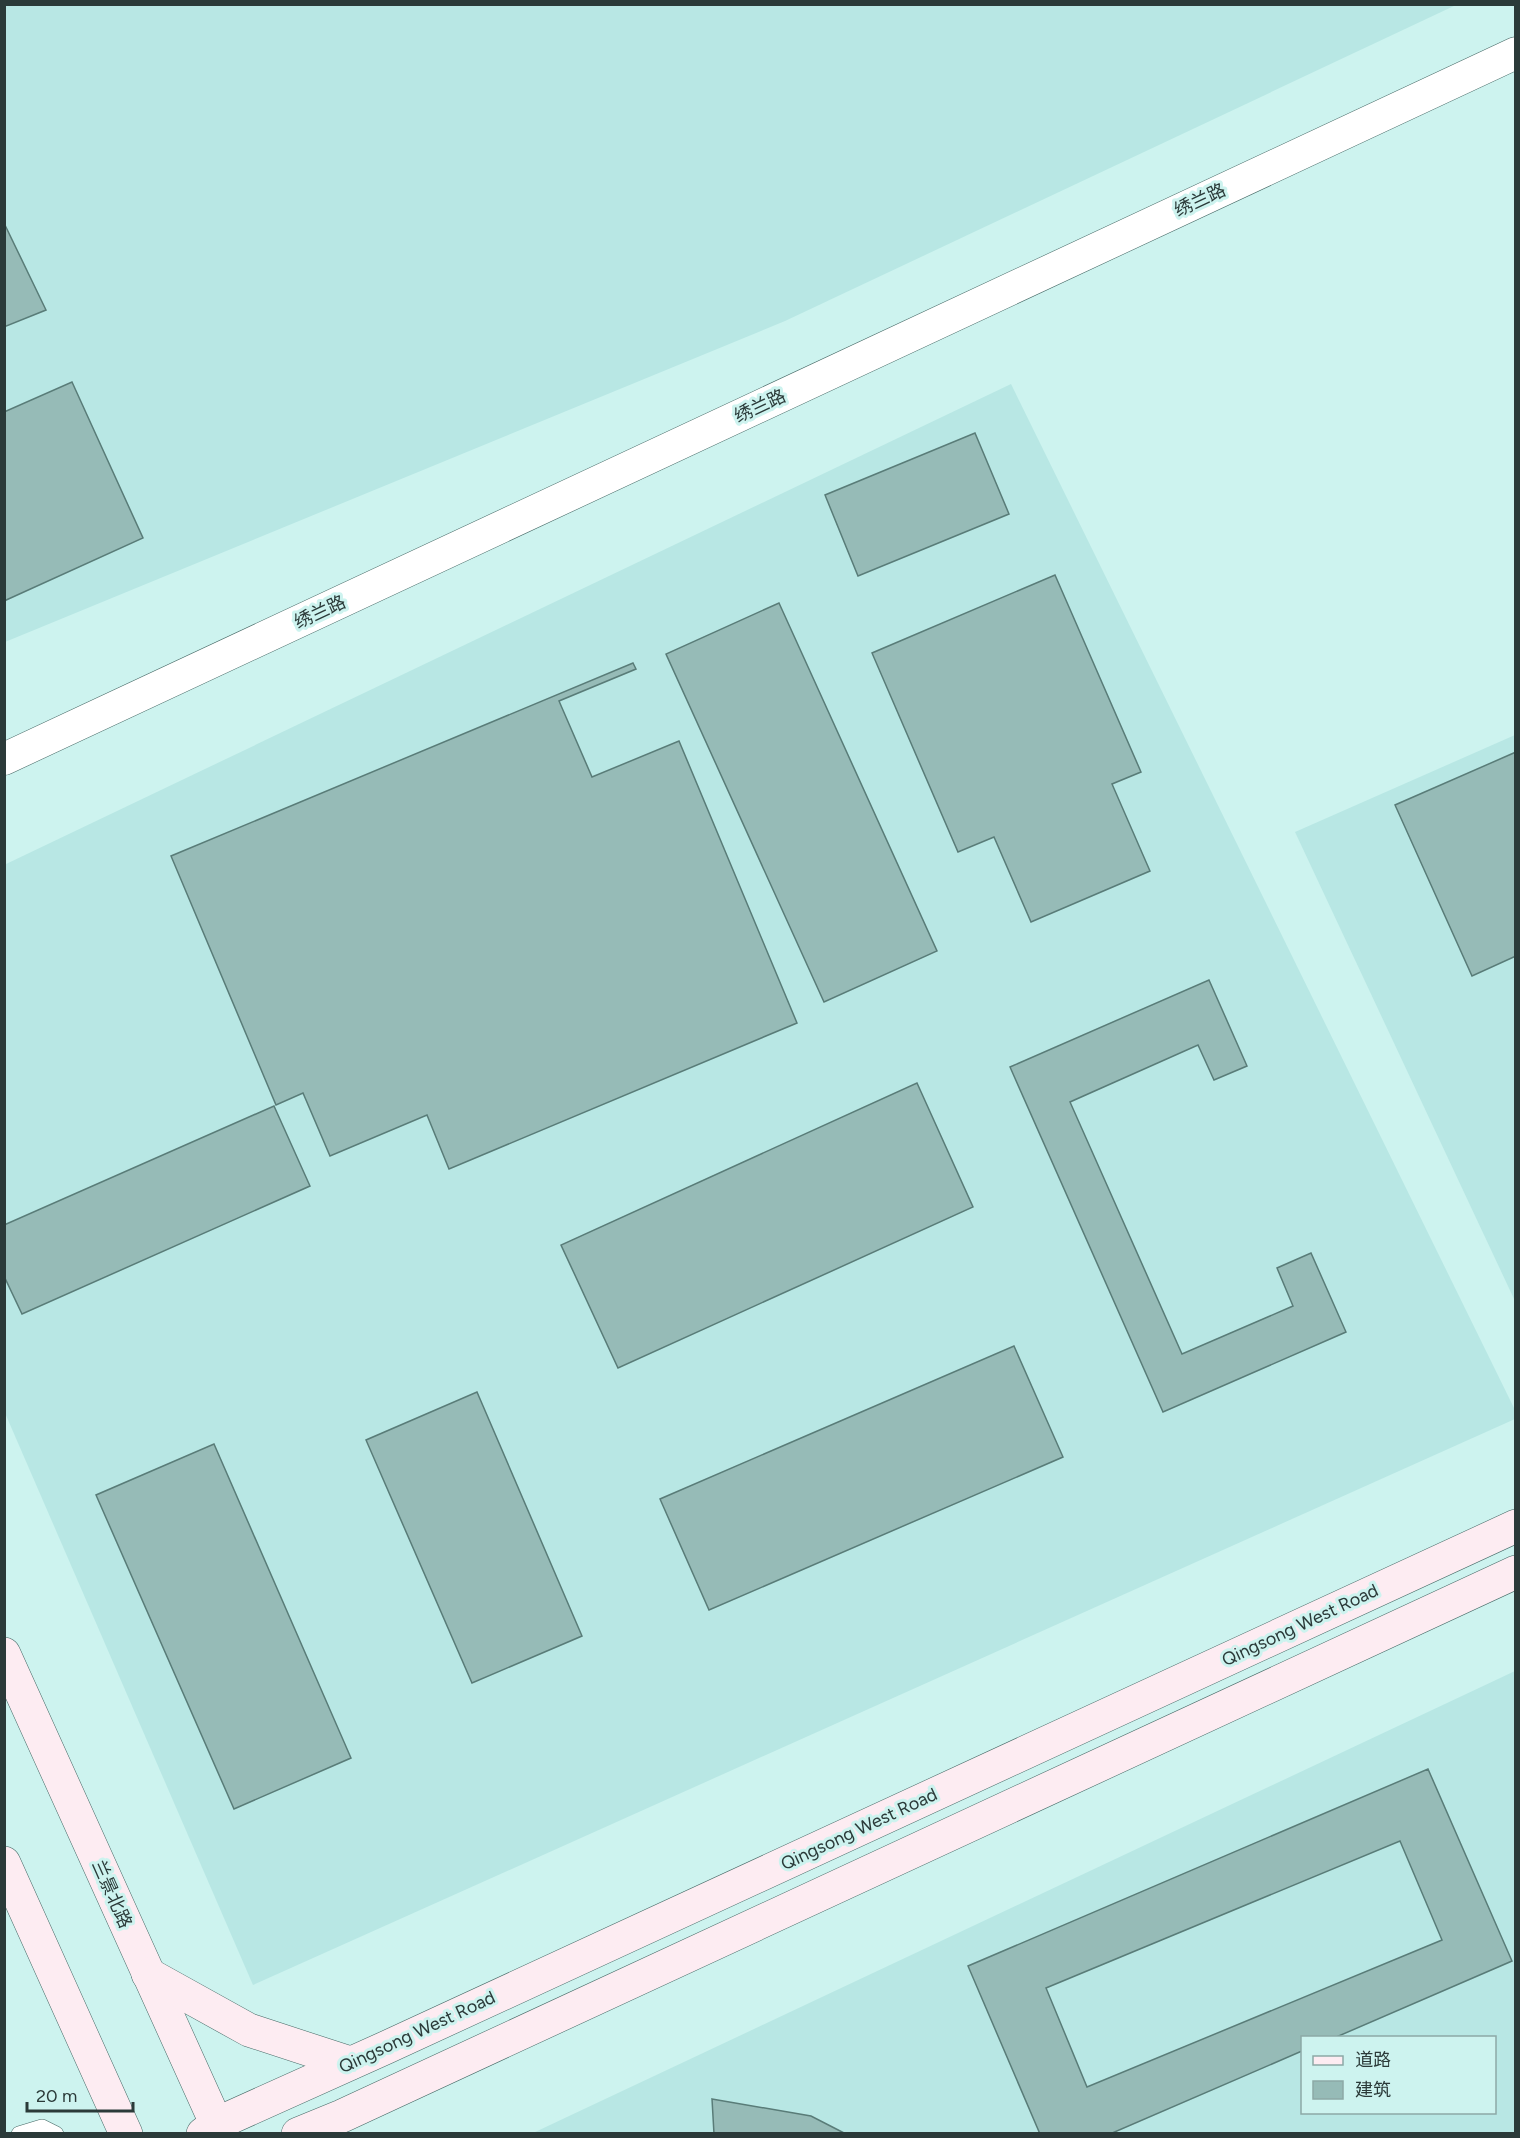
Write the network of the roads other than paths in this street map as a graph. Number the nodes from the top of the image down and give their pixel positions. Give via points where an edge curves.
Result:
1 (1515, 53) edge
2 (4, 759) edge
3 (1515, 1526) edge
4 (1515, 1572) edge
5 (4, 1654) edge
6 (4, 1863) edge
7 (148, 1974) junction
8 (350, 2063) junction
9 (338, 2125) edge
10 (213, 2130) edge
11 (19, 2133) edge
12 (56, 2133) edge
13 (126, 2133) edge
14 (298, 2133) edge

1 - 2 street, 绣兰路
3 - 8 main road, Qingsong West Road
4 - 9 main road
5 - 7 main road, 兰景北路
6 - 13 main road
7 - 8 main road via 249,2030
7 - 10 main road, 兰景北路
8 - 10 main road, Qingsong West Road
9 - 14 main road
11 - 12 lane via 42,2127

